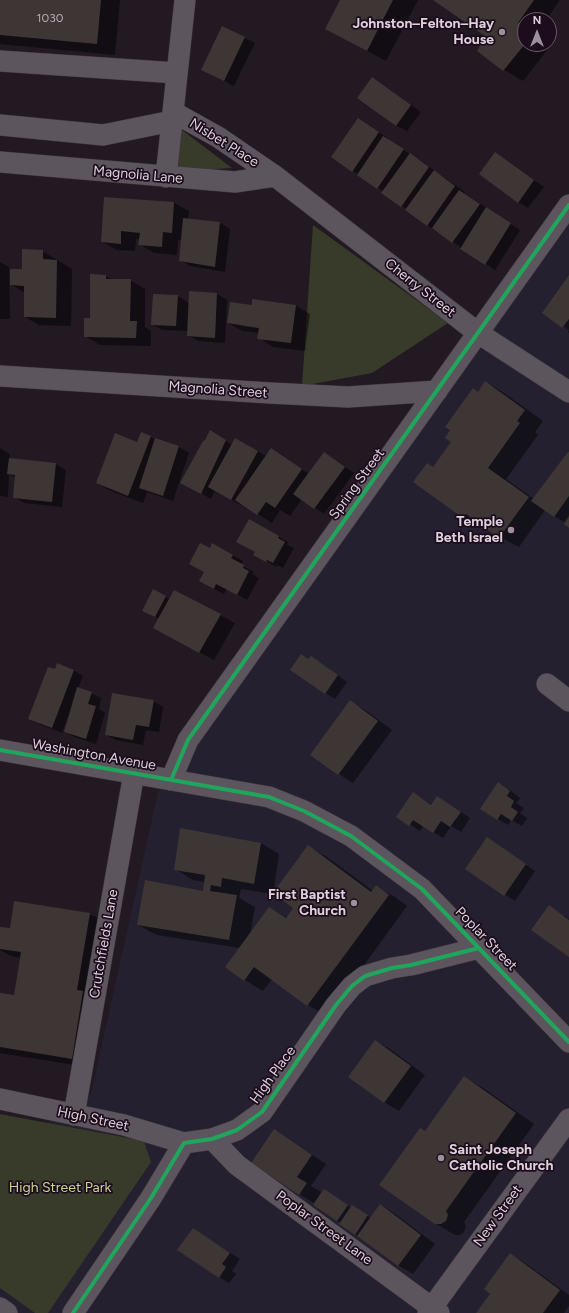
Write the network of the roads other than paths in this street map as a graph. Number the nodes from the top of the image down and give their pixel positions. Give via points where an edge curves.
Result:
1 (185, 0) edge
2 (0, 62) edge
3 (177, 73) junction
4 (172, 116) junction
5 (0, 126) edge
6 (0, 162) edge
7 (275, 176) junction
8 (166, 177) junction
9 (569, 205) edge
10 (478, 333) junction
11 (0, 376) edge
12 (437, 391) junction
13 (569, 392) edge
14 (547, 684) dead end
15 (569, 700) edge
16 (0, 750) edge
17 (134, 773) junction
18 (171, 780) junction
19 (381, 859) joint
20 (479, 948) junction
21 (569, 1042) edge
22 (0, 1099) edge
23 (74, 1115) junction
24 (569, 1119) edge
25 (212, 1139) junction
26 (184, 1143) junction
27 (0, 1308) edge
28 (433, 1311) edge
29 (7, 1313) edge
30 (73, 1313) edge

1 - 3 street, Nisbet Place
2 - 3 street
3 - 4 street, Nisbet Place
4 - 5 street via 103,135
4 - 7 street, Nisbet Place via 218,137
4 - 8 street, Nisbet Place
6 - 8 street, Magnolia Lane
7 - 8 street, Magnolia Lane via 235,182
7 - 10 street, Cherry Street
9 - 10 street, Spring Street
10 - 12 street, Spring Street
10 - 13 street, Cherry Street
11 - 12 street, Magnolia Street via 348,397
12 - 18 street, Spring Street via 188,740
14 - 15 street
16 - 17 street, Washington Avenue
17 - 18 street, Washington Avenue
17 - 23 street, Crutchfields Lane
18 - 19 street, Washington Avenue via 269,797 304,811 351,836
19 - 20 street, Poplar Street via 422,889
20 - 21 street, Poplar Street
20 - 25 street, High Place via 365,976 352,986 336,1005 262,1112 236,1130
22 - 23 street, High Street
23 - 26 street, High Street via 124,1125
24 - 28 street, New Street
25 - 26 street, High Place
25 - 28 street, Poplar Street Lane via 237,1165
26 - 30 street via 151,1198
27 - 29 street

